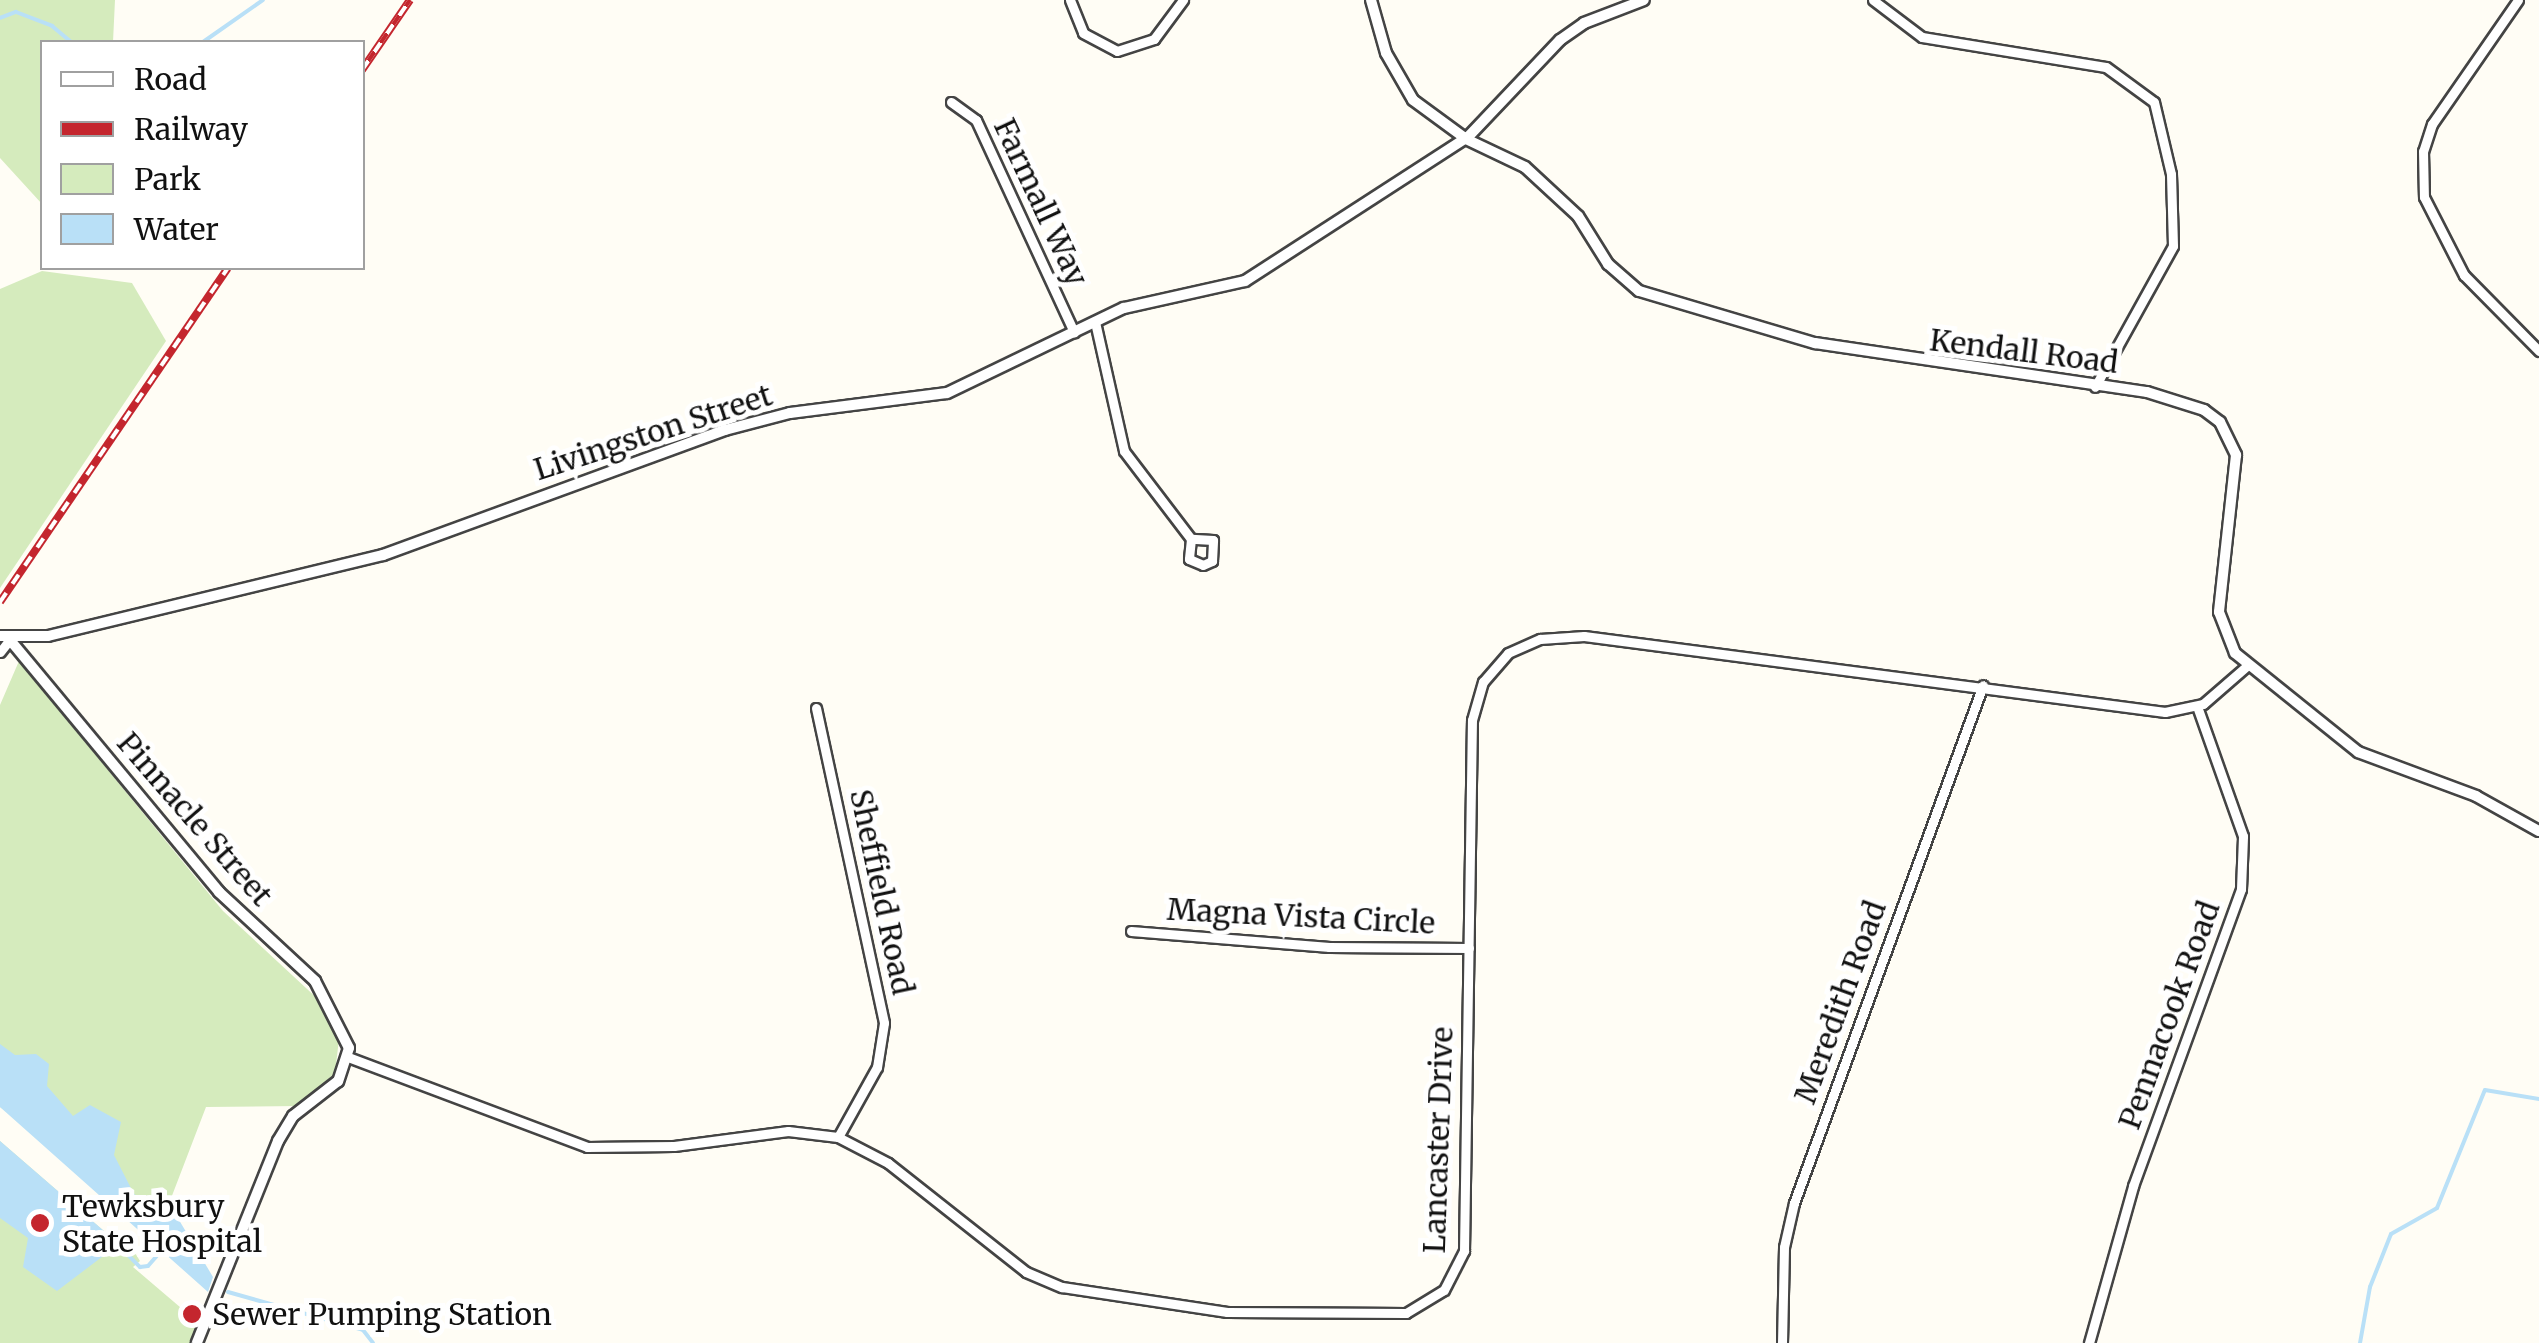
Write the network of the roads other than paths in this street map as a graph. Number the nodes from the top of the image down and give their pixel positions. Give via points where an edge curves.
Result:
1 (1070, 0) edge
2 (1183, 0) edge
3 (1371, 0) edge
4 (1644, 0) edge
5 (1873, 0) edge
6 (2518, 0) edge
7 (951, 102) dead end
8 (1466, 139) junction
9 (1095, 322) junction
10 (1074, 332) junction
11 (2539, 351) edge
12 (2095, 387) junction
13 (1191, 539) dead end
14 (5, 638) edge
15 (0, 652) edge
16 (2248, 665) junction
17 (1982, 686) junction
18 (2198, 706) junction
19 (816, 708) dead end
20 (2539, 831) edge
21 (1132, 932) dead end
22 (1469, 948) junction
23 (348, 1057) junction
24 (838, 1137) junction
25 (197, 1343) edge
26 (1782, 1343) edge
27 (2089, 1343) edge

1 - 2 street via 1083,34 1117,51 1154,39
3 - 8 street, Kendall Road via 1397,78 1414,100
4 - 8 street, Livingston Street via 1584,22 1560,40
5 - 12 street via 1922,37 2106,67 2154,102 2172,174 2174,246
6 - 11 street via 2432,124 2422,151 2424,197 2464,275
7 - 10 street, Farmall Way via 976,120
8 - 9 street, Livingston Street via 1245,281 1124,308
8 - 12 street, Kendall Road via 1525,167 1578,216 1620,277 1658,300 1815,343
9 - 10 street, Livingston Street
9 - 13 street via 1124,451
10 - 14 street, Livingston Street via 947,393 768,418 383,555 234,595
12 - 16 street, Kendall Road via 2179,400 2220,422 2232,439 2236,479 2219,612 2228,642
14 - 15 street
14 - 23 street, Pinnacle Street via 219,892 315,981 345,1035
16 - 18 street
16 - 20 street, Kendall Road via 2358,752 2476,796
17 - 18 street, Lancaster Drive via 2165,712
17 - 22 street, Lancaster Drive via 1584,636 1525,644 1492,666 1472,720
17 - 26 street, Meredith Road via 1794,1202 1784,1248
18 - 27 street, Pennacook Road via 2243,836 2241,889 2133,1186
19 - 24 street, Sheffield Road via 884,1023 870,1084
21 - 22 street, Magna Vista Circle
22 - 24 street, Lancaster Drive via 1464,1251 1444,1290 1406,1313 1227,1312 1062,1287 1026,1272 888,1163
23 - 24 street, Lancaster Drive via 587,1146 674,1146 788,1131
23 - 25 street via 338,1081 293,1116 278,1141

